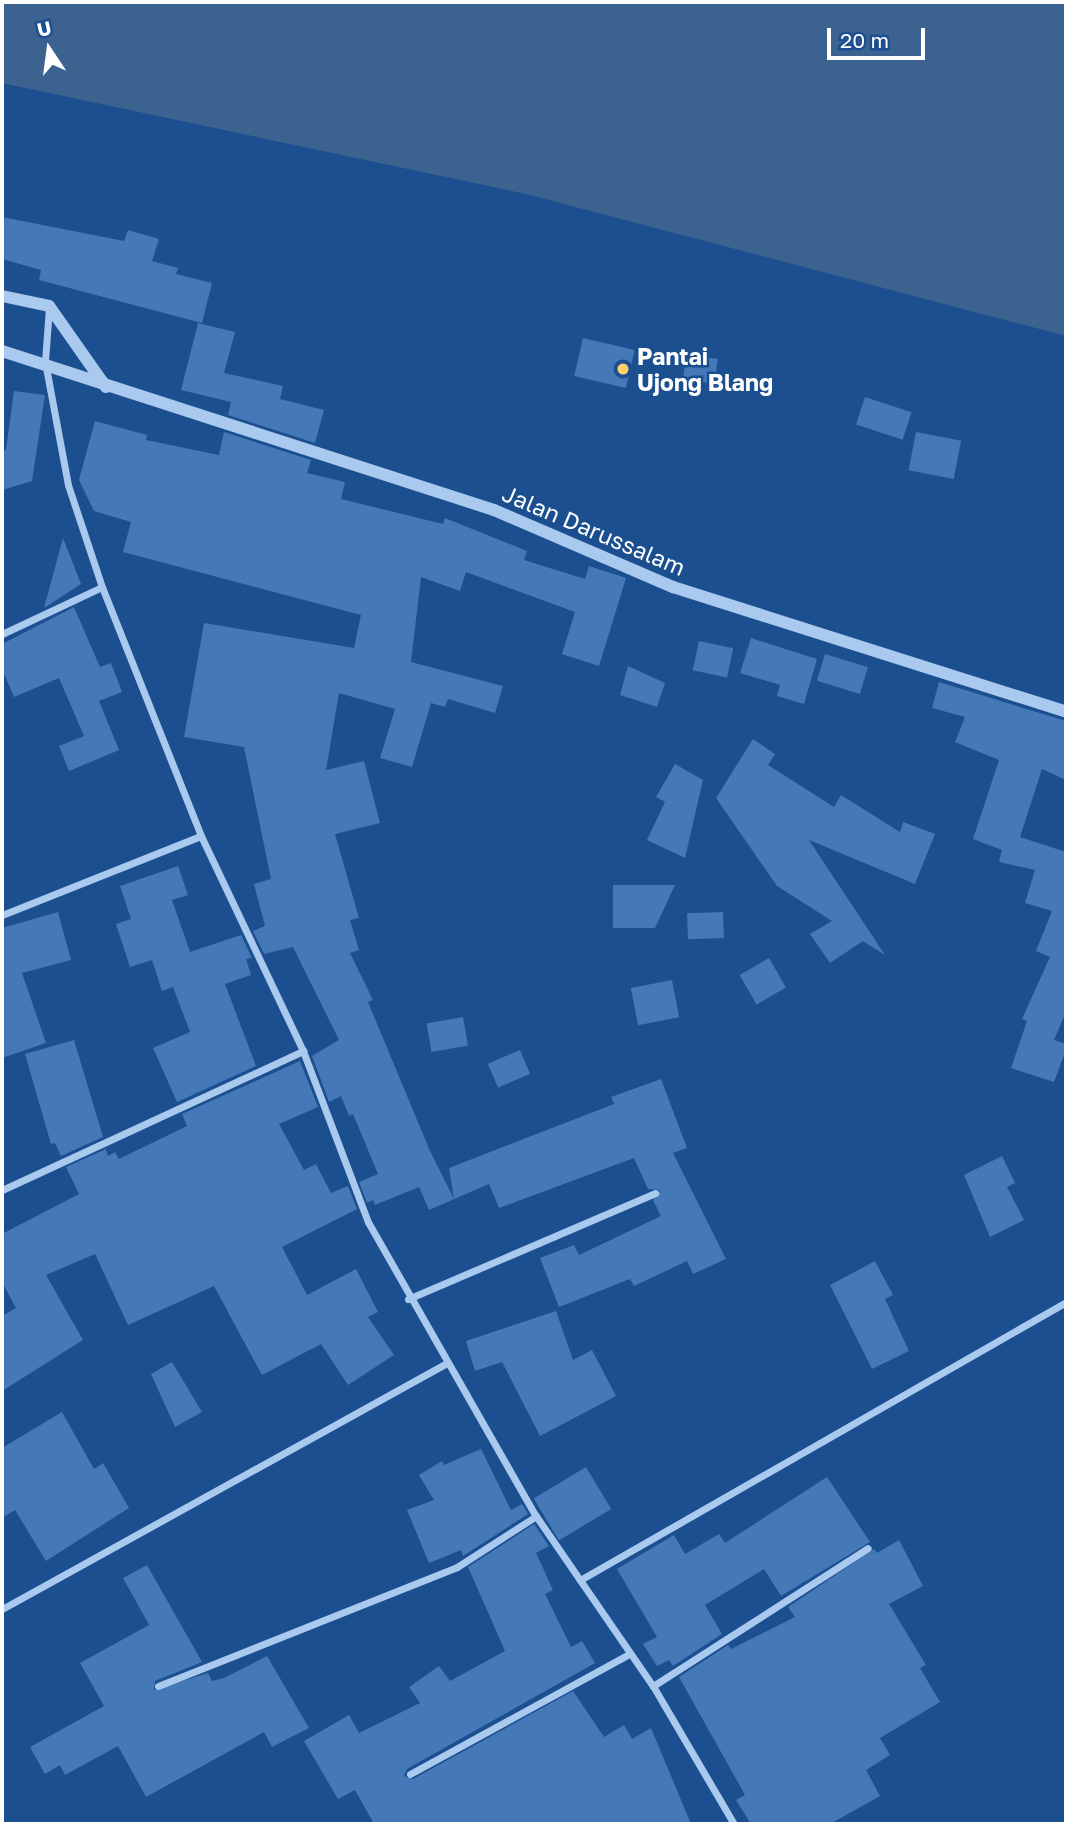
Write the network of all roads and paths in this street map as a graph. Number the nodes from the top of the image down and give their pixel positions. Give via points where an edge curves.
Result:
1 (2, 296) edge
2 (49, 306) junction
3 (2, 351) edge
4 (45, 362) junction
5 (106, 387) junction
6 (102, 587) junction
7 (2, 634) edge
8 (1066, 712) edge
9 (201, 836) junction
10 (2, 915) edge
11 (303, 1051) junction
12 (2, 1190) edge
13 (655, 1193) dead end
14 (408, 1299) junction
15 (1066, 1302) edge
16 (445, 1364) junction
17 (536, 1516) junction
18 (868, 1548) dead end
19 (580, 1580) junction
20 (2, 1609) edge
21 (627, 1655) junction
22 (158, 1686) dead end
23 (653, 1686) junction
24 (410, 1774) dead end
25 (734, 1824) edge

1 - 2 street
2 - 4 street
2 - 5 street
3 - 4 street, Jalan Darussalam
4 - 5 street, Jalan Darussalam
4 - 6 street via 68,485
5 - 8 street, Jalan Darussalam via 494,510 673,587
6 - 7 street
6 - 9 street
9 - 10 street
9 - 11 street
11 - 12 street
11 - 14 street via 368,1222
13 - 14 street
14 - 16 street
15 - 19 street
16 - 17 street
16 - 20 street
17 - 19 street
17 - 22 street via 457,1567
18 - 23 street
19 - 21 street
21 - 23 street
21 - 24 street
23 - 25 street

